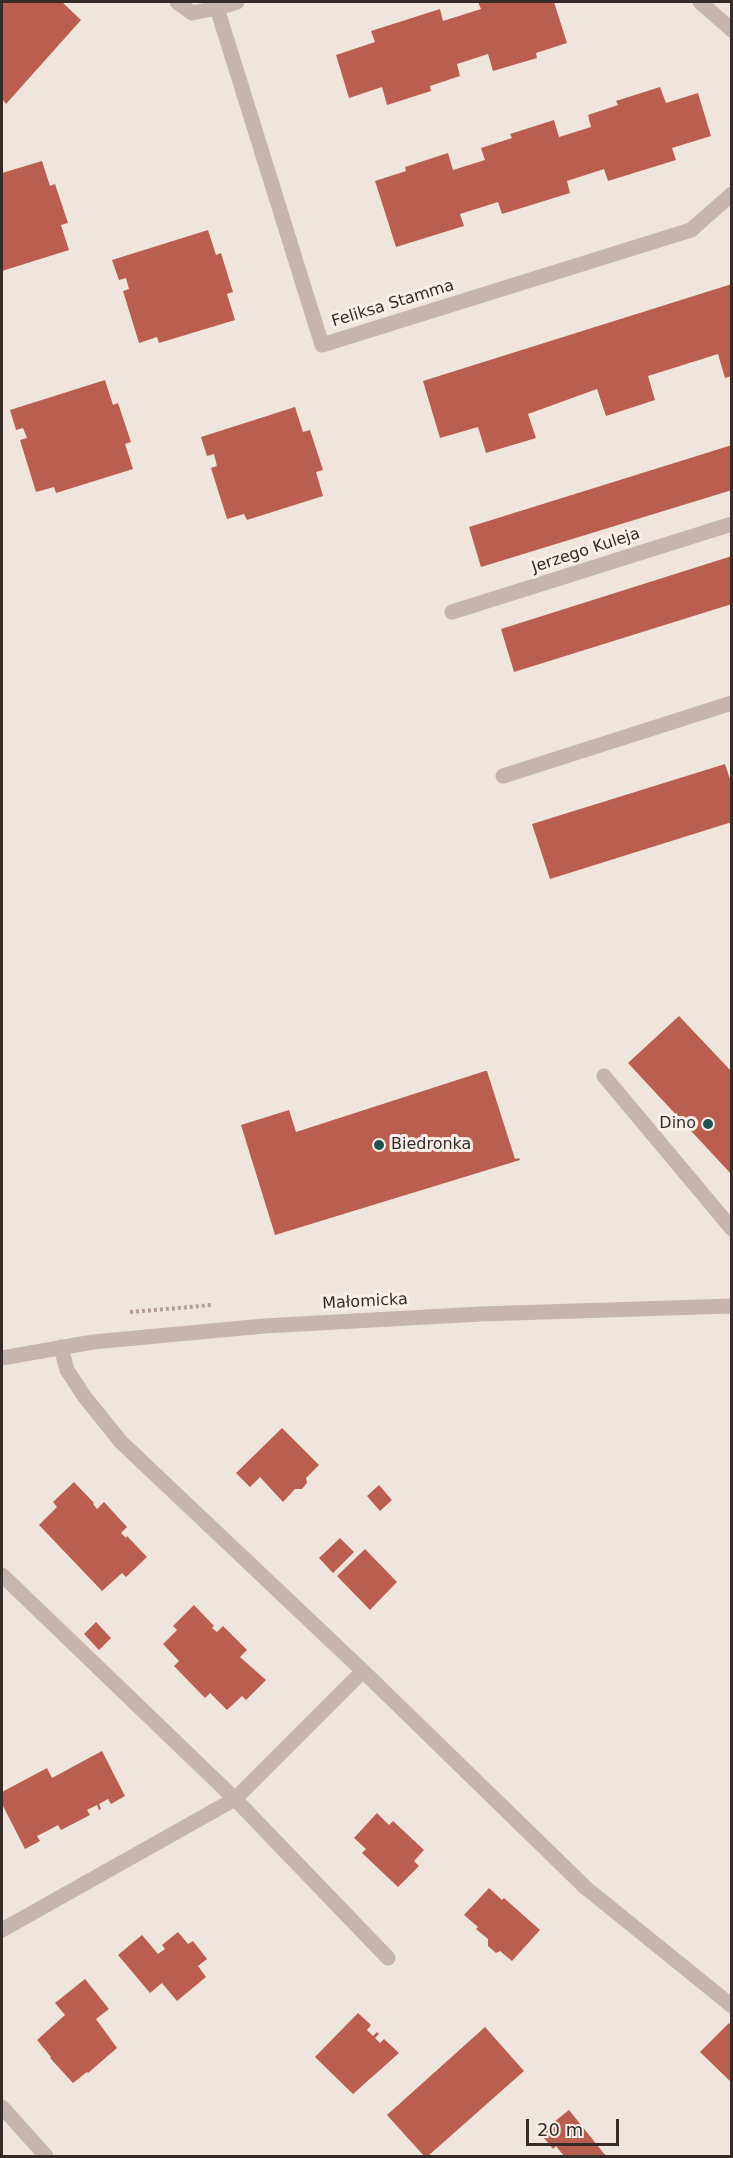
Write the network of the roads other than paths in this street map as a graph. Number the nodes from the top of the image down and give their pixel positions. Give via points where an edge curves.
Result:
1 (177, 2) edge
2 (237, 2) edge
3 (700, 2) edge
4 (217, 8) junction
5 (732, 30) edge
6 (732, 194) edge
7 (732, 524) edge
8 (452, 612) dead end
9 (732, 703) edge
10 (503, 776) dead end
11 (604, 1076) dead end
12 (732, 1229) edge
13 (732, 1306) edge
14 (61, 1347) junction
15 (2, 1358) edge
16 (2, 1575) edge
17 (363, 1671) junction
18 (235, 1799) junction
19 (2, 1930) edge
20 (388, 1958) dead end
21 (732, 2006) edge
22 (2, 2107) edge
23 (46, 2157) edge

1 - 4 street via 192,13
2 - 4 street
3 - 5 street
4 - 6 street, Feliksa Stamma via 322,345 691,230
7 - 8 street, Jerzego Kuleja
9 - 10 street
11 - 12 street
13 - 14 street, Małomicka via 353,1320
14 - 15 street, Małomicka
14 - 17 street via 67,1370 122,1442
16 - 18 street
17 - 18 street
17 - 21 street via 586,1888
18 - 19 street
18 - 20 street
22 - 23 street

